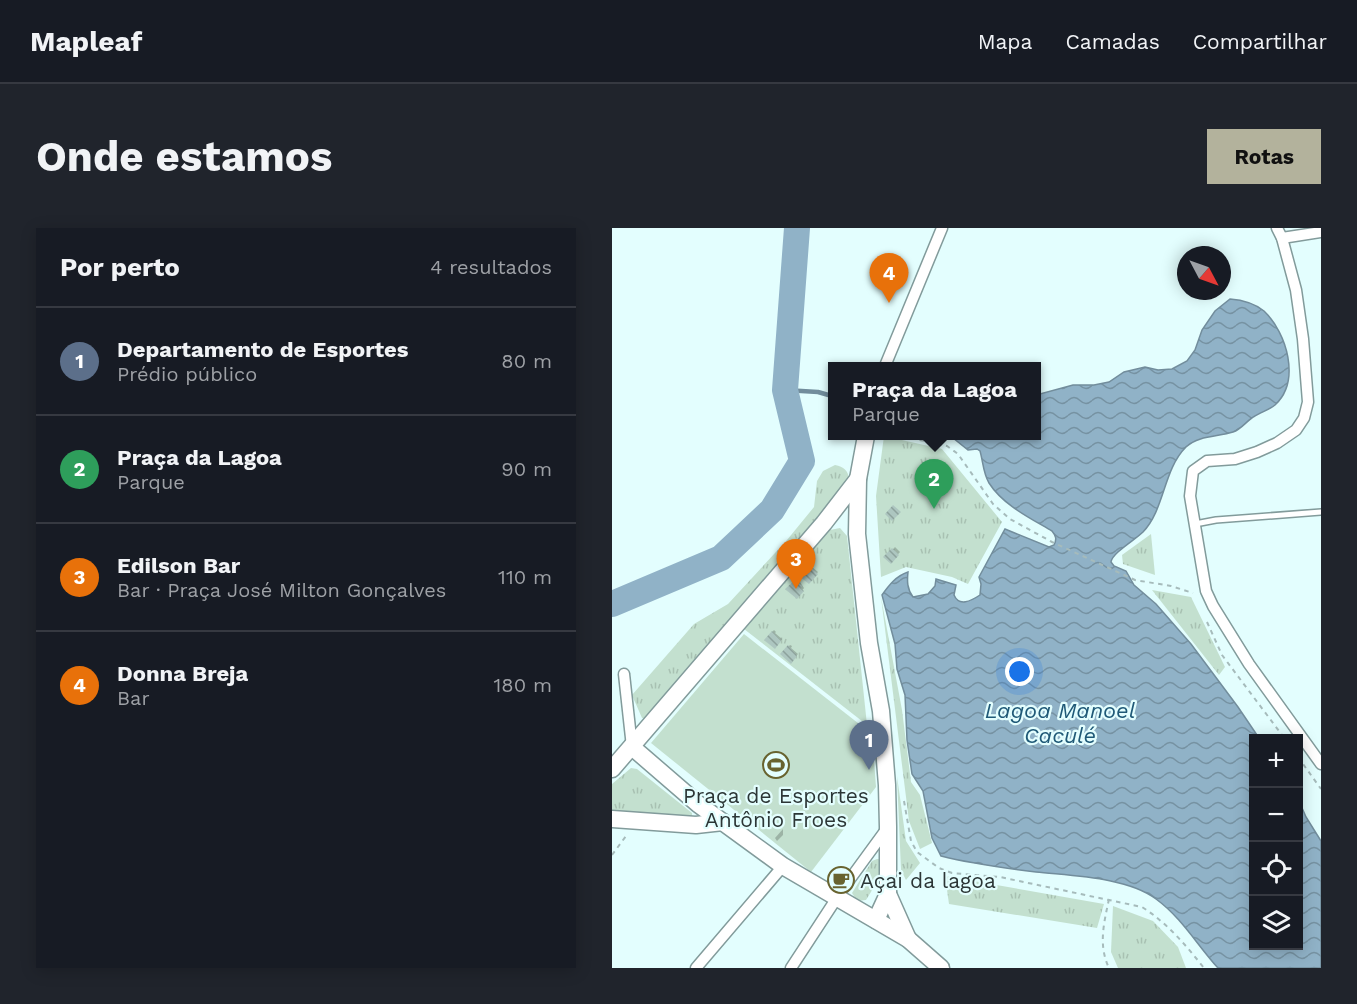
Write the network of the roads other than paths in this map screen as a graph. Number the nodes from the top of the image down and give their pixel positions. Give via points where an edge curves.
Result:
1 (942, 228) edge
2 (1321, 232) edge
3 (1280, 233) edge
4 (887, 362) edge
5 (865, 440) edge
6 (858, 479) junction
7 (1321, 512) edge
8 (1196, 524) junction
9 (624, 674) dead end
10 (632, 747) junction
11 (1321, 764) edge
12 (612, 769) edge
13 (612, 819) edge
14 (723, 822) junction
15 (888, 827) junction
16 (783, 866) junction
17 (888, 894) junction
18 (837, 899) junction
19 (876, 920) junction
20 (908, 939) junction
21 (696, 968) edge
22 (791, 968) edge
23 (941, 968) edge

1 - 4 street
2 - 3 street
3 - 8 street via 1296,290 1303,339 1308,402 1305,418 1277,443 1235,459 1207,461 1193,471 1190,496
5 - 6 street
6 - 10 street
6 - 15 street via 859,566 881,711
7 - 8 lane
8 - 11 street via 1201,568 1213,606 1249,664
9 - 10 street
10 - 12 street
10 - 14 street
13 - 14 street via 696,825
14 - 16 street
15 - 17 street
15 - 18 street
16 - 18 street
16 - 21 street
17 - 19 street
17 - 20 street
18 - 19 street
18 - 22 street
19 - 20 street
20 - 23 street

